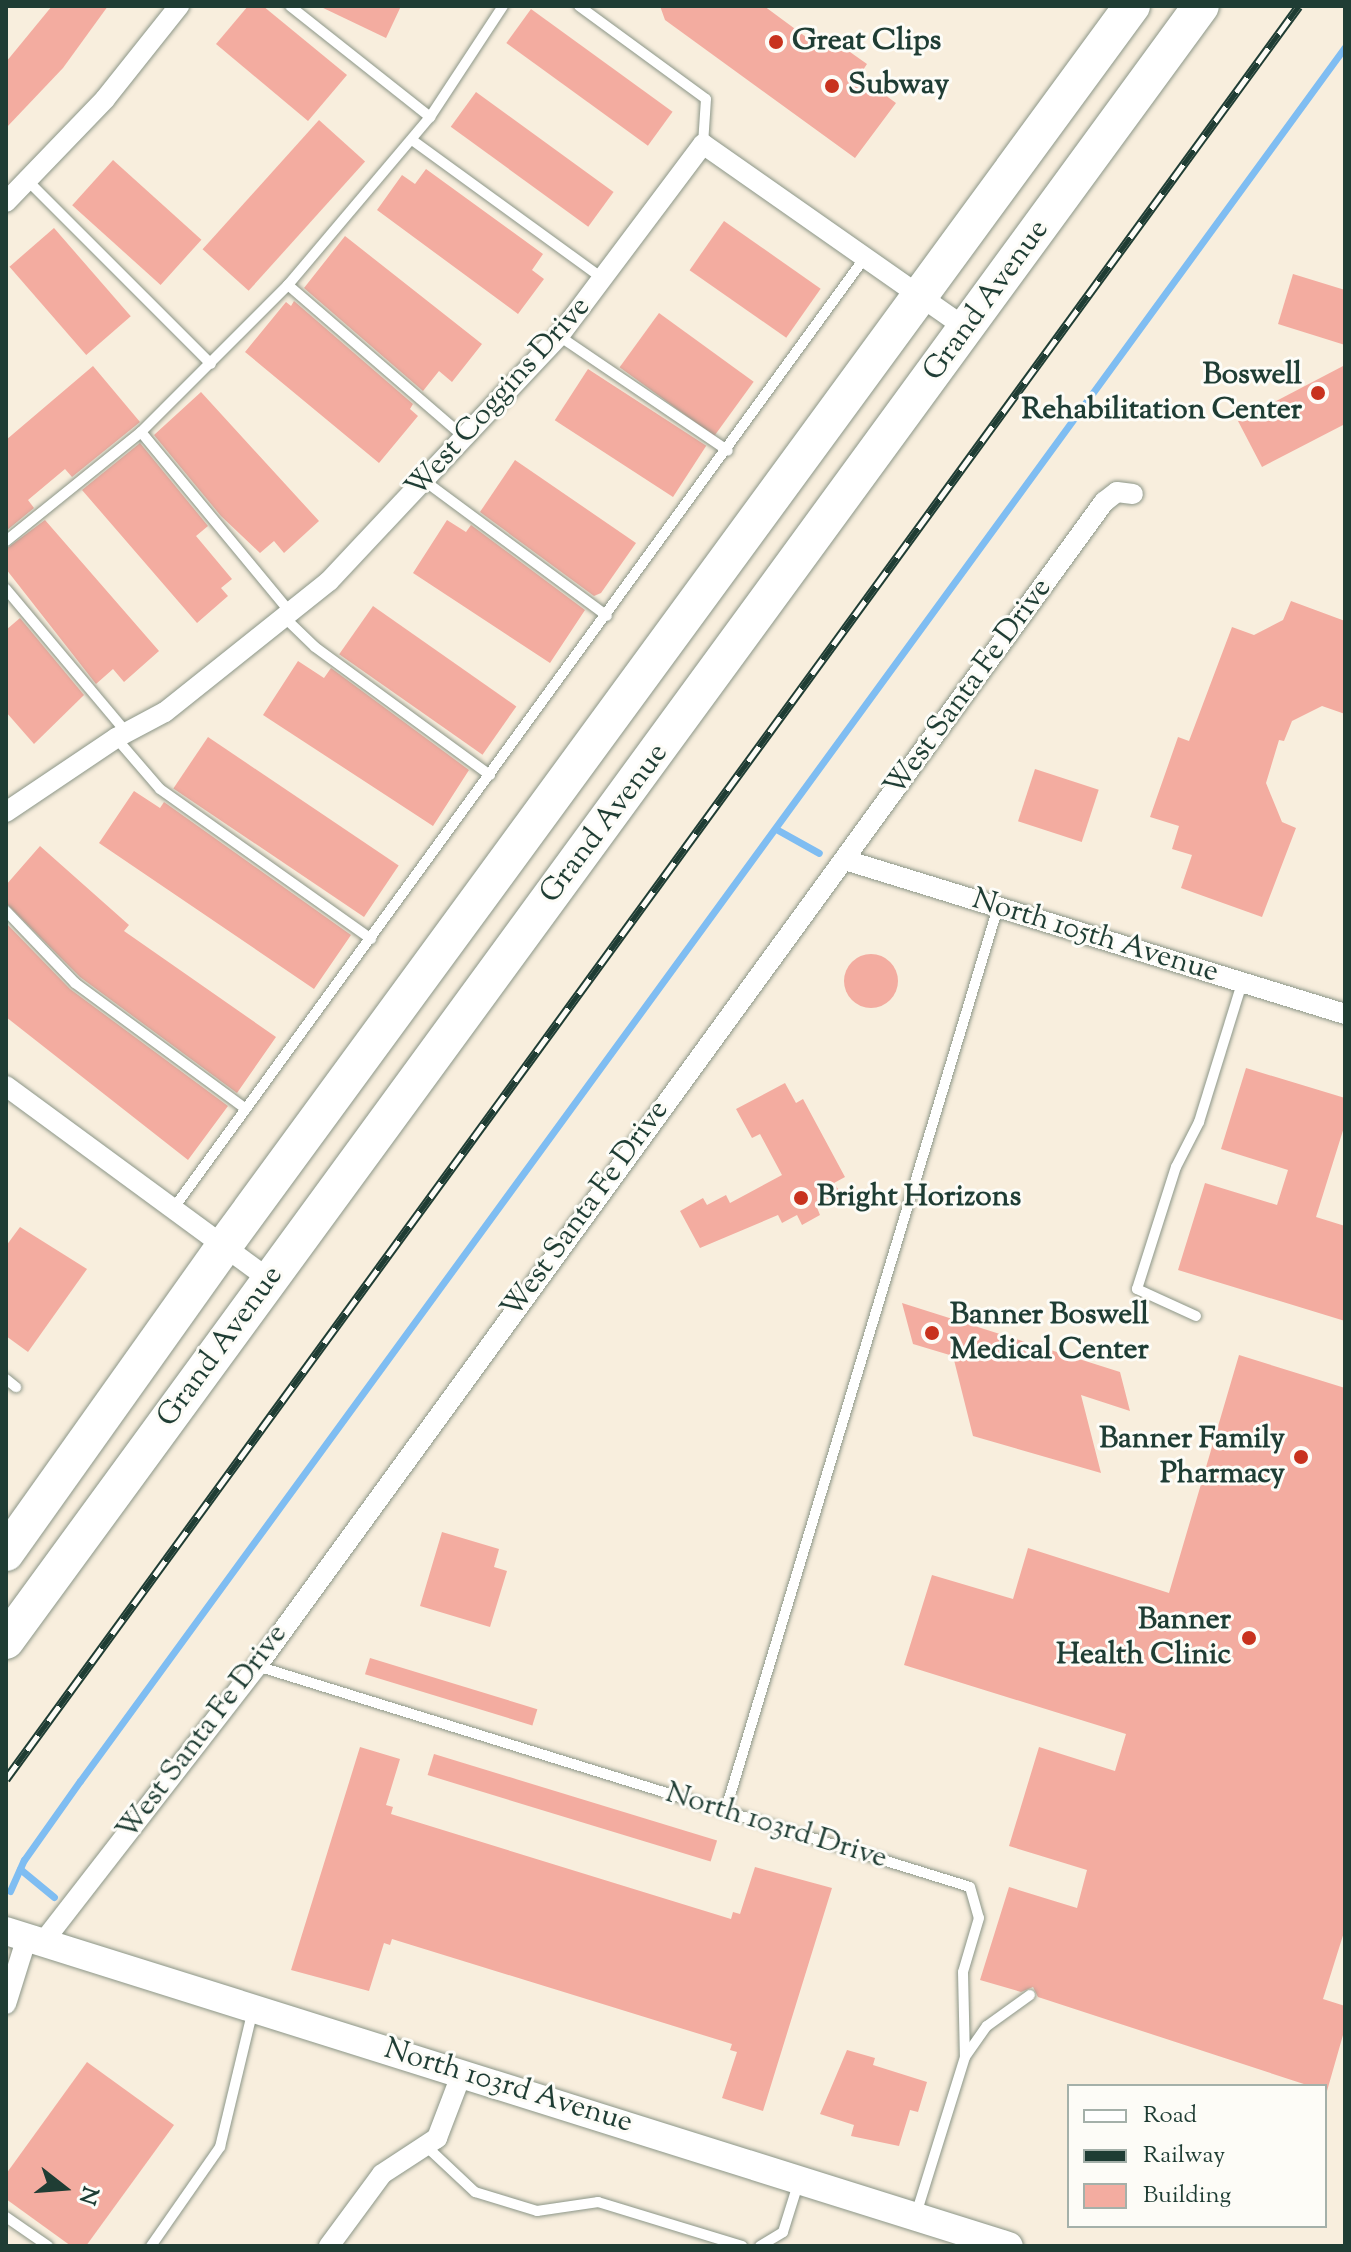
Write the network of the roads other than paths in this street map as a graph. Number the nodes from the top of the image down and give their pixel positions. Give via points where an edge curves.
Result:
1 (179, 6) edge
2 (290, 6) edge
3 (503, 6) edge
4 (579, 6) edge
5 (1132, 6) edge
6 (1201, 6) edge
7 (430, 117) junction
8 (412, 140) junction
9 (703, 144) junction
10 (27, 180) junction
11 (6, 202) edge
12 (866, 256) junction
13 (603, 279) junction
14 (288, 285) junction
15 (920, 295) junction
16 (967, 329) junction
17 (559, 336) junction
18 (211, 364) junction
19 (141, 432) junction
20 (467, 439) junction
21 (728, 451) junction
22 (426, 482) junction
23 (1133, 494) dead end
24 (6, 541) edge
25 (6, 589) edge
26 (287, 614) junction
27 (607, 616) junction
28 (121, 735) junction
29 (490, 775) junction
30 (6, 812) edge
31 (845, 860) junction
32 (998, 907) junction
33 (6, 911) edge
34 (371, 939) junction
35 (1242, 983) junction
36 (1345, 1014) edge
37 (6, 1086) edge
38 (246, 1109) junction
39 (173, 1209) junction
40 (224, 1246) junction
41 (270, 1280) junction
42 (1196, 1316) dead end
43 (6, 1553) edge
44 (6, 1641) edge
45 (257, 1666) junction
46 (725, 1812) junction
47 (25, 1937) edge
48 (1030, 1995) dead end
49 (6, 2004) edge
50 (253, 2008) junction
51 (965, 2057) junction
52 (462, 2073) junction
53 (427, 2147) junction
54 (800, 2179) junction
55 (915, 2216) junction
56 (6, 2217) edge
57 (783, 2232) junction
58 (48, 2246) edge
59 (151, 2246) edge
60 (329, 2246) edge
61 (742, 2246) edge
62 (760, 2246) edge
63 (782, 2246) edge
64 (1009, 2246) edge

1 - 10 street via 105,99
2 - 7 lane
3 - 7 lane
4 - 9 lane via 706,99
5 - 15 highway, Grand Avenue
6 - 16 highway, Grand Avenue
7 - 8 lane
8 - 13 lane
8 - 14 lane
9 - 12 street
9 - 13 street, West Coggins Drive
10 - 11 street
10 - 18 lane
12 - 15 street
12 - 21 lane
13 - 17 street, West Coggins Drive
14 - 18 lane
14 - 20 lane
15 - 16 street
15 - 40 highway, Grand Avenue
16 - 41 highway, Grand Avenue
17 - 20 street, West Coggins Drive
17 - 21 lane
18 - 19 lane
19 - 24 lane
19 - 26 lane
20 - 22 street, West Coggins Drive
21 - 27 lane
22 - 26 street, West Coggins Drive via 329,581
22 - 27 lane
23 - 31 street, West Santa Fe Drive via 1117,492 1104,502
25 - 28 lane
26 - 28 street, West Coggins Drive via 165,712
26 - 29 lane via 315,647
27 - 29 lane
28 - 30 street, West Coggins Drive
28 - 34 lane via 160,789
29 - 34 lane
31 - 32 street, North 105th Avenue
31 - 45 street, West Santa Fe Drive via 419,1436
32 - 35 street, North 105th Avenue
32 - 46 lane
33 - 38 lane via 75,983
34 - 38 lane
35 - 36 street, North 105th Avenue
35 - 42 lane via 1199,1122 1176,1167 1137,1289
37 - 39 street
38 - 39 lane
39 - 40 street
40 - 41 street
40 - 43 highway, Grand Avenue
41 - 44 highway, Grand Avenue
45 - 46 lane, North 103rd Drive
45 - 47 street, West Santa Fe Drive
46 - 51 lane, North 103rd Drive via 970,1887 979,1918 963,1972
47 - 49 street, West Santa Fe Drive
47 - 50 street, North 103rd Avenue
48 - 51 lane via 987,2026
50 - 52 street, North 103rd Avenue
50 - 59 lane via 220,2147
51 - 55 lane, North 103rd Drive
52 - 53 street via 444,2127
52 - 54 street, North 103rd Avenue
53 - 60 street via 394,2162 382,2174
53 - 61 lane via 452,2175 487,2196 537,2211 598,2202
54 - 55 street, North 103rd Avenue
54 - 57 lane
55 - 64 street, North 103rd Avenue
56 - 58 lane
57 - 62 lane
57 - 63 lane

